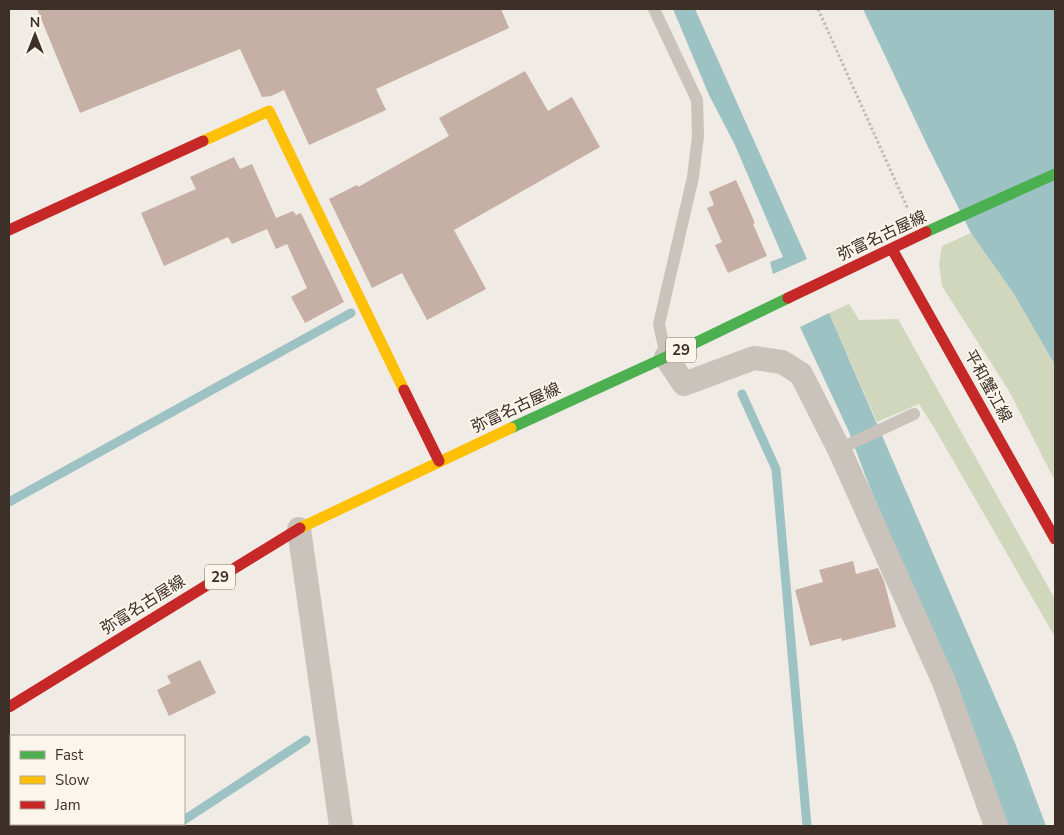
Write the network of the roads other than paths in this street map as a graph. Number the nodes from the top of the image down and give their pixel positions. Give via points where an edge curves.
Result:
1 (654, 9) edge
2 (1055, 174) edge
3 (9, 230) edge
4 (892, 249) junction
5 (666, 357) junction
6 (914, 414) dead end
7 (843, 447) junction
8 (439, 461) junction
9 (299, 529) junction
10 (1055, 539) edge
11 (9, 707) edge
12 (341, 826) edge
13 (996, 826) edge

1 - 5 lane via 697,100 698,127 693,177 659,324
2 - 4 main road, 弥富名古屋線 / 29
3 - 8 main road via 268,112
4 - 5 main road, 弥富名古屋線 / 29
4 - 10 main road, 平和蟹江線
5 - 7 street via 684,384 754,358 782,362 801,374
5 - 8 main road, 弥富名古屋線 / 29
6 - 7 lane
7 - 13 street via 944,682
8 - 9 main road, 弥富名古屋線 / 29
9 - 11 main road, 弥富名古屋線 / 29
9 - 12 street

